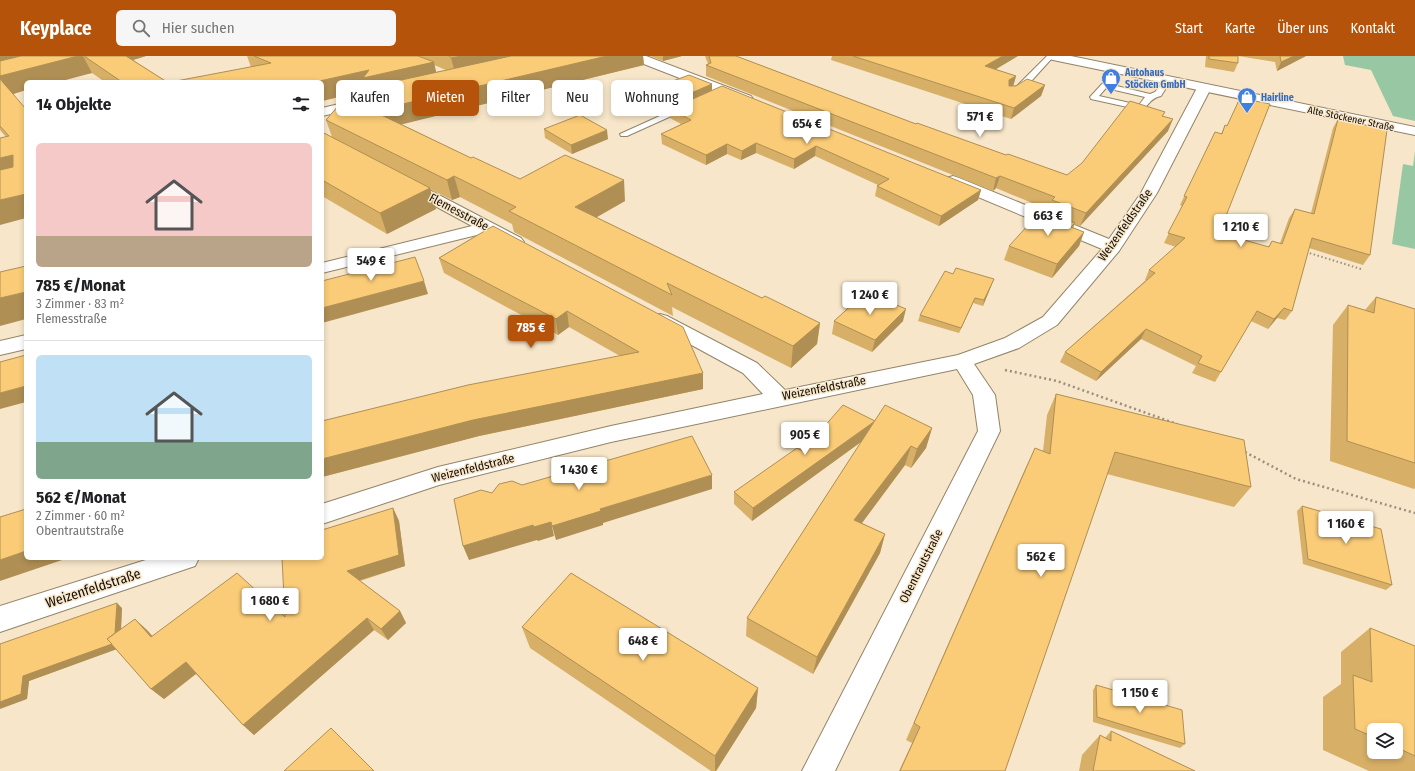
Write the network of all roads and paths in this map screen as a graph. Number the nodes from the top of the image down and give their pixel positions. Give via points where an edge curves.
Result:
1 (636, 56) edge
2 (1052, 56) edge
3 (1168, 80) junction
4 (1204, 88) junction
5 (726, 90) junction
6 (1010, 94) edge
7 (1150, 96) junction
8 (711, 97) edge
9 (762, 105) edge
10 (336, 109) edge
11 (324, 112) edge
12 (666, 116) edge
13 (1415, 131) edge
14 (624, 134) dead end
15 (937, 175) edge
16 (391, 176) edge
17 (488, 227) junction
18 (1113, 247) junction
19 (529, 250) edge
20 (1305, 251) edge
21 (324, 268) edge
22 (1361, 269) dead end
23 (646, 313) edge
24 (24, 342) edge
25 (0, 348) edge
26 (962, 361) junction
27 (779, 397) junction
28 (1178, 424) edge
29 (1242, 451) edge
30 (1415, 512) edge
31 (324, 513) edge
32 (180, 560) edge
33 (0, 619) edge
34 (818, 771) edge

1 - 5 street
2 - 3 street, Alte Stöckener Straße
2 - 6 lane via 1021,87
3 - 4 street, Alte Stöckener Straße
3 - 7 lane via 1158,94
4 - 13 street, Alte Stöckener Straße
4 - 18 street, Weizenfeldstraße via 1149,193
5 - 8 lane
5 - 9 street
7 - 7 lane via 1104,85 1094,97 1141,108
10 - 11 street
12 - 14 lane
15 - 18 street
16 - 17 street, Flemesstraße
17 - 19 street, Flemesstraße
17 - 21 street
18 - 26 street, Weizenfeldstraße via 1050,321 1012,343
20 - 22 path
23 - 27 street via 750,368
24 - 25 street
26 - 27 street, Weizenfeldstraße
26 - 28 path via 1057,381
26 - 34 street, Obentrautstraße via 984,395 989,431
27 - 31 street, Weizenfeldstraße via 438,476
29 - 30 path via 1296,478
32 - 33 street, Weizenfeldstraße

